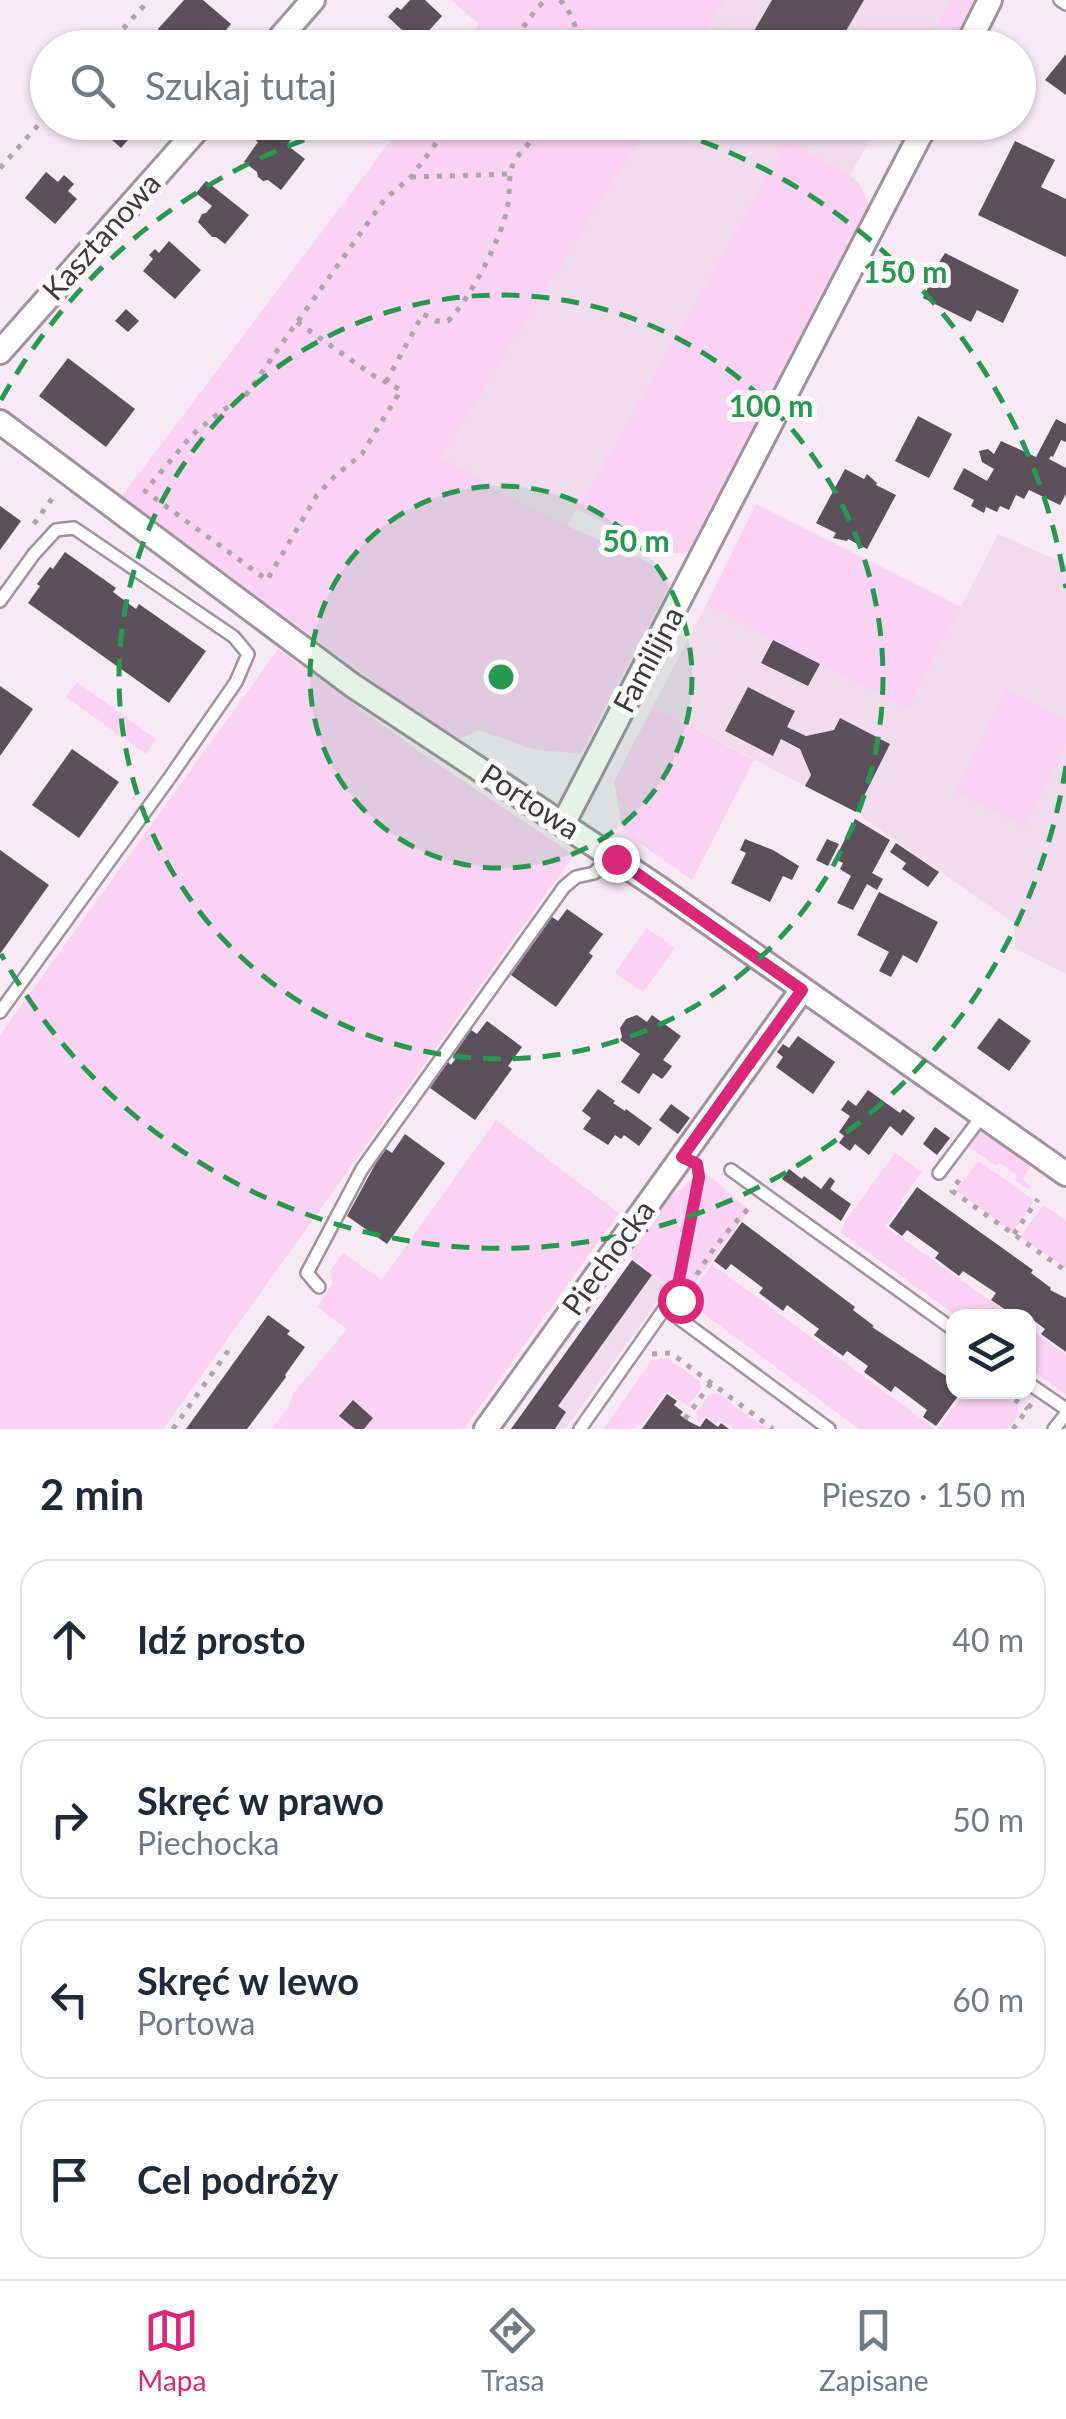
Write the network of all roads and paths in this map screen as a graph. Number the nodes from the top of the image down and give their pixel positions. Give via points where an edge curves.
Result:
1 (149, 0) edge
2 (313, 0) edge
3 (546, 0) edge
4 (560, 0) edge
5 (990, 0) edge
6 (122, 30) edge
7 (286, 30) edge
8 (521, 30) edge
9 (576, 30) edge
10 (975, 30) edge
11 (30, 134) edge
12 (188, 140) edge
13 (438, 140) edge
14 (531, 140) edge
15 (918, 140) edge
16 (0, 168) edge
17 (510, 174) junction
18 (410, 177) junction
19 (297, 322) junction
20 (0, 352) edge
21 (386, 382) junction
22 (0, 422) edge
23 (0, 601) edge
24 (563, 824) junction
25 (600, 867) dead end
26 (802, 990) junction
27 (0, 1012) edge
28 (982, 1116) junction
29 (682, 1157) junction
30 (968, 1168) dead end
31 (731, 1170) dead end
32 (940, 1173) dead end
33 (1066, 1174) edge
34 (1038, 1198) dead end
35 (752, 1206) dead end
36 (1014, 1234) junction
37 (1066, 1272) edge
38 (677, 1286) junction
39 (319, 1287) dead end
40 (680, 1300) dead end
41 (946, 1324) edge
42 (233, 1344) dead end
43 (652, 1354) dead end
44 (712, 1383) junction
45 (1036, 1389) edge
46 (1040, 1392) junction
47 (1066, 1412) edge
48 (685, 1419) dead end
49 (173, 1429) edge
50 (486, 1429) edge
51 (580, 1429) edge
52 (773, 1429) edge
53 (830, 1429) edge
54 (1013, 1429) edge
55 (1054, 1429) edge

1 - 6 path
2 - 7 street
3 - 8 path
4 - 9 path
5 - 10 street
11 - 16 path
12 - 20 street, Kasztanowa
13 - 18 path
14 - 17 path
15 - 24 street, Familijna
17 - 18 path
17 - 21 path via 506,216 483,269 448,321 422,314
18 - 19 path via 384,199
19 - 21 path
19 - 21 path via 246,394 192,436 145,491 268,580 317,495 362,454 401,390
22 - 24 street, Portowa via 352,685
23 - 27 lane via 56,530 74,528 234,637 248,654 236,682
24 - 26 street, Portowa
25 - 39 lane via 564,887 362,1169 307,1273
26 - 28 street, Portowa
26 - 29 street, Piechocka
28 - 32 lane
28 - 33 street, Portowa
29 - 38 path via 697,1164 699,1177
29 - 50 street, Piechocka
30 - 36 path via 952,1191
31 - 41 lane
34 - 36 path
35 - 38 path via 690,1286
36 - 37 path
38 - 40 path
42 - 49 path
43 - 44 path via 671,1354
44 - 48 path
44 - 52 path
45 - 46 lane
46 - 47 lane
46 - 54 path
47 - 55 lane
51 - 53 lane via 665,1308

